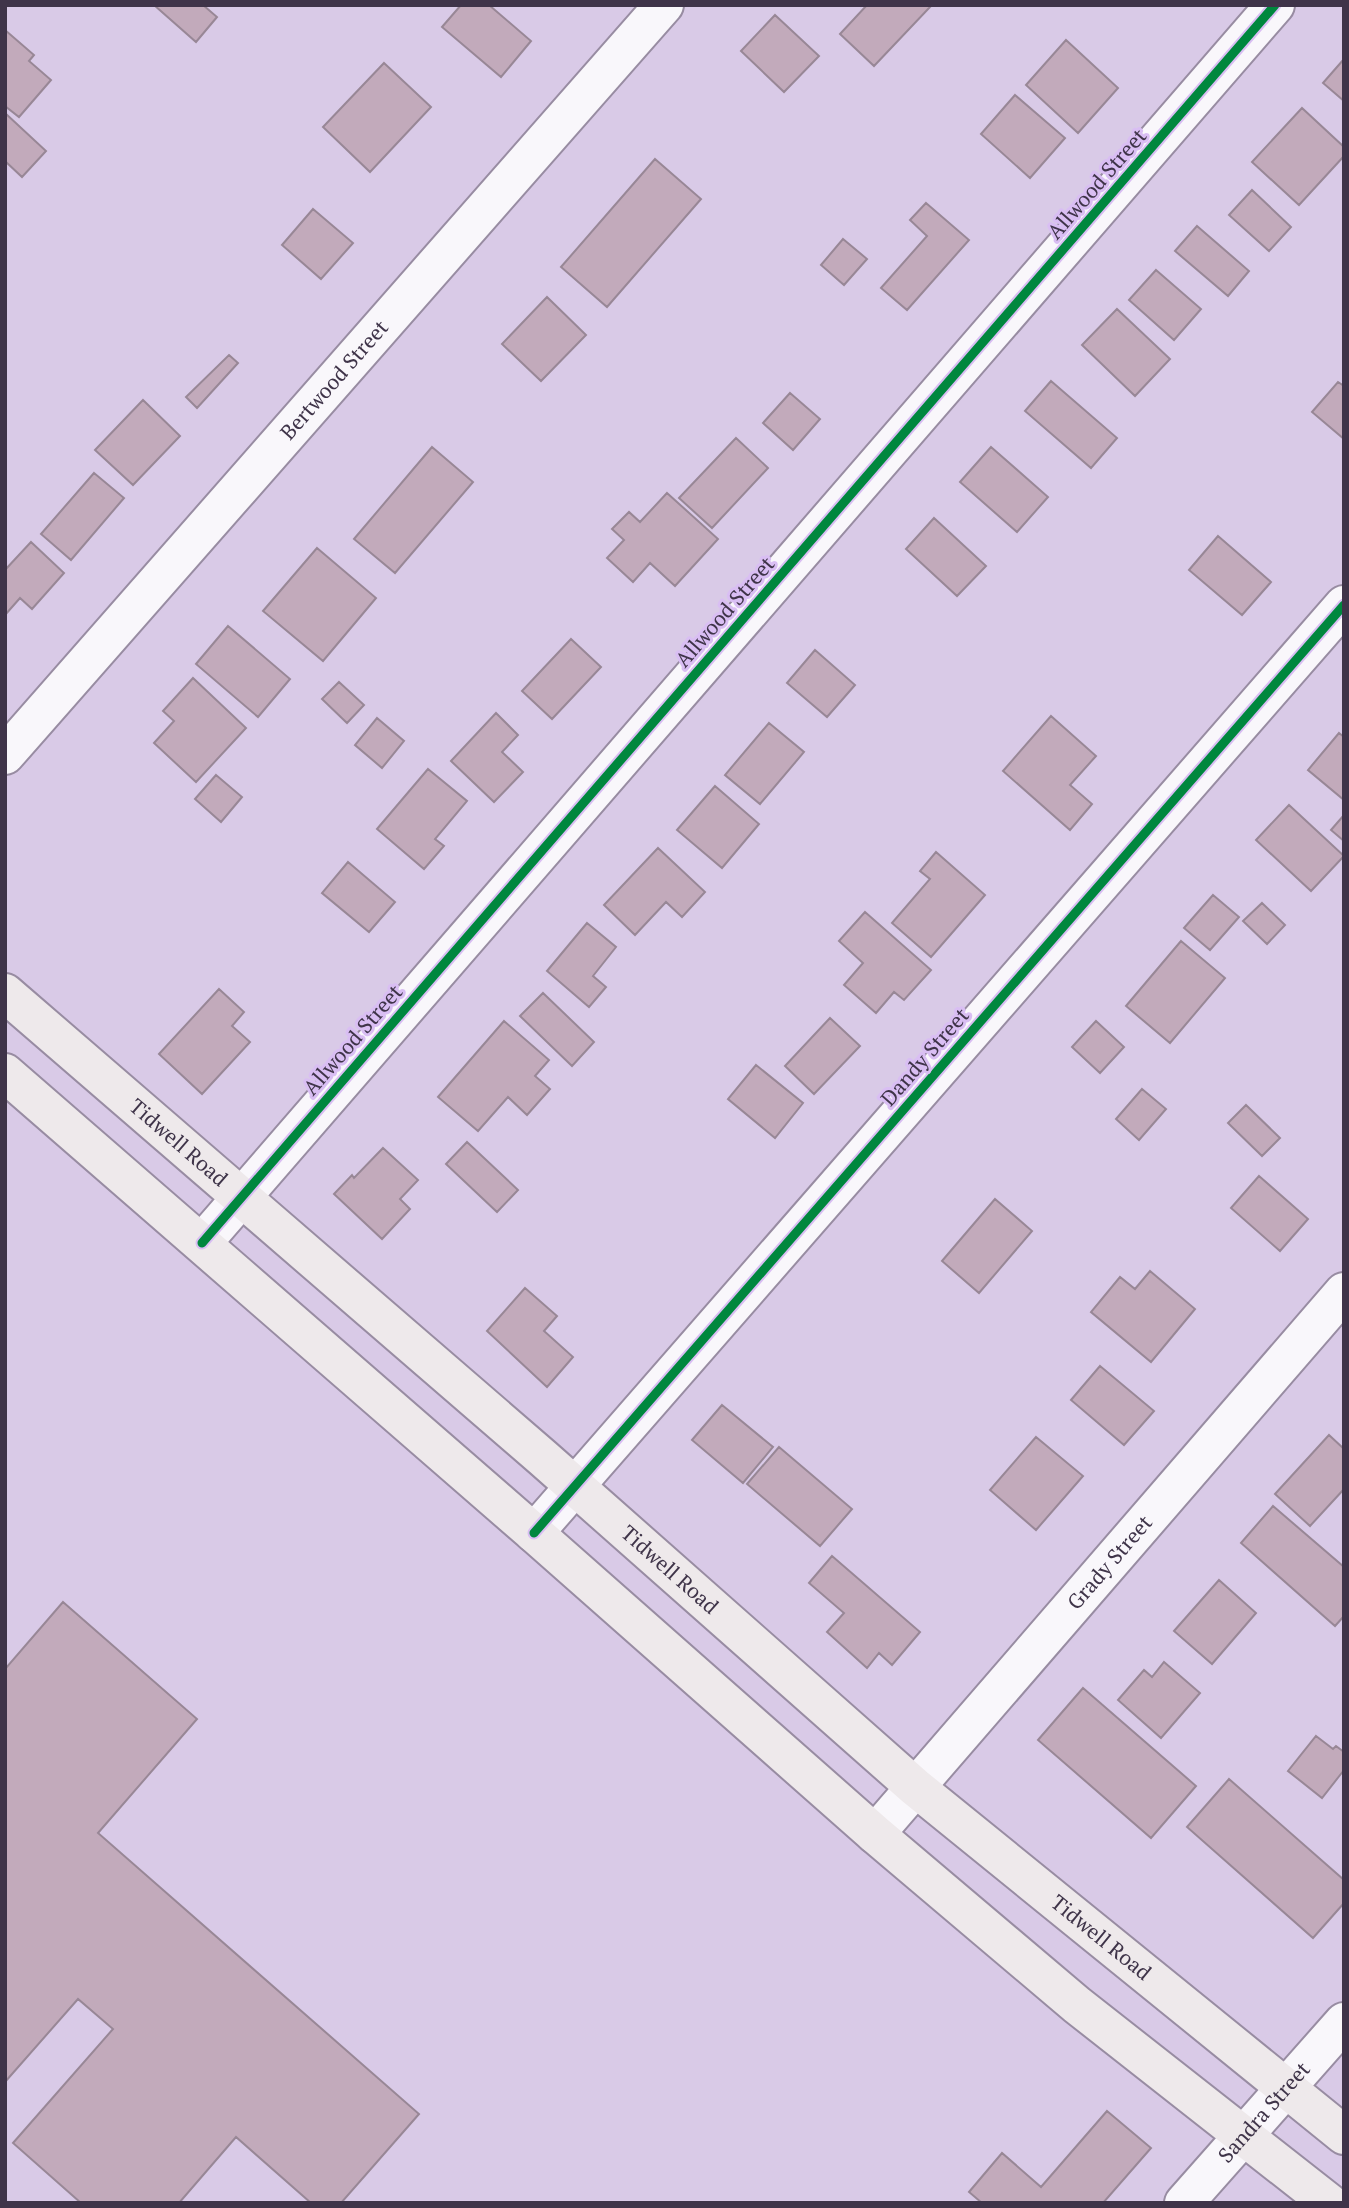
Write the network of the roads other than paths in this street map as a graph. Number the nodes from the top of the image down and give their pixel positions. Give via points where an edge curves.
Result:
1 (664, 5) edge
2 (1275, 5) edge
3 (1344, 605) edge
4 (5, 755) edge
5 (5, 993) edge
6 (5, 1073) edge
7 (240, 1198) junction
8 (202, 1243) junction
9 (1344, 1292) edge
10 (574, 1486) junction
11 (534, 1533) junction
12 (915, 1787) junction
13 (875, 1834) junction
14 (1344, 2022) edge
15 (1286, 2088) junction
16 (1244, 2134) junction
17 (1344, 2135) edge
18 (1184, 2203) edge
19 (1329, 2203) edge

1 - 4 street, Bertwood Street
2 - 7 street, Allwood Street
3 - 10 street, Dandy Street
5 - 7 main road, Tidwell Road
6 - 8 main road
7 - 8 street, Allwood Street
7 - 10 main road, Tidwell Road
8 - 11 main road
9 - 12 street, Grady Street
10 - 11 street, Dandy Street
10 - 12 main road, Tidwell Road
11 - 13 main road
12 - 13 street, Grady Street
12 - 15 main road, Tidwell Road
13 - 16 main road via 1077,2005
14 - 15 street, Sandra Street
15 - 16 street, Sandra Street
15 - 17 main road, Tidwell Road
16 - 18 street, Sandra Street
16 - 19 main road

